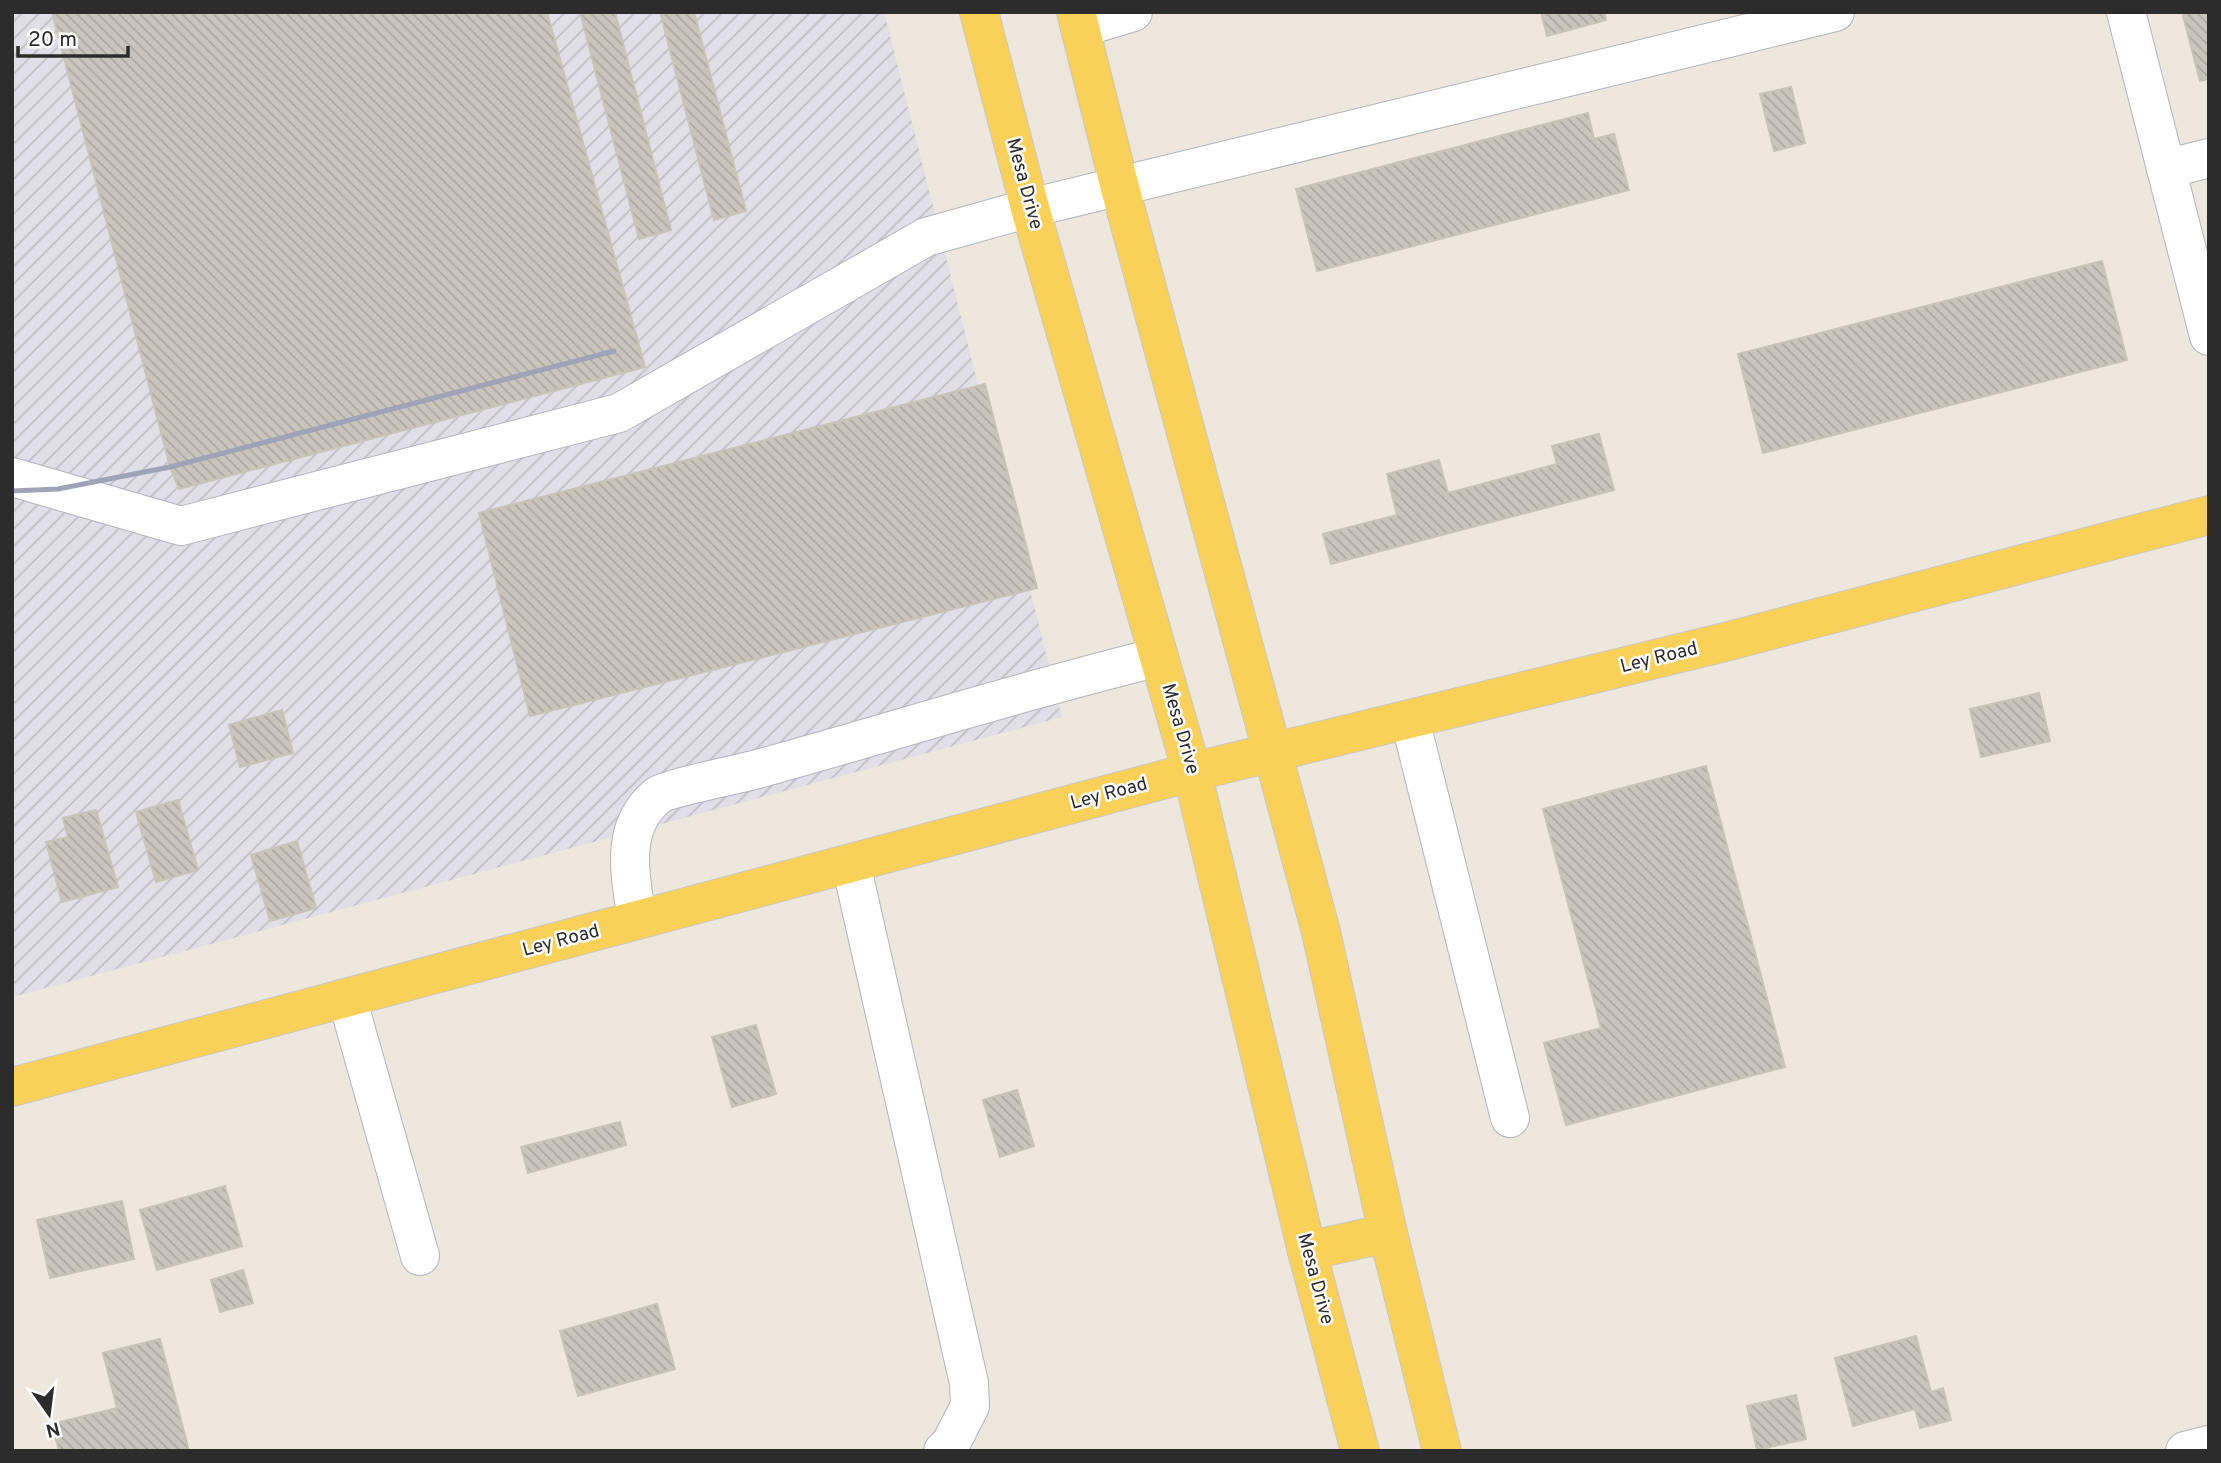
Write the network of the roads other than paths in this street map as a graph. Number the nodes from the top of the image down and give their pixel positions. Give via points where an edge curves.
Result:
1 (978, 12) edge
2 (1133, 12) edge
3 (1835, 12) edge
4 (2126, 12) edge
5 (1078, 20) edge
6 (2209, 158) edge
7 (2166, 169) junction
8 (1120, 188) junction
9 (1030, 208) junction
10 (2209, 336) edge
11 (12, 477) edge
12 (2209, 515) edge
13 (1159, 657) junction
14 (1410, 720) junction
15 (1274, 754) junction
16 (1192, 772) junction
17 (851, 864) junction
18 (637, 920) junction
19 (347, 998) junction
20 (12, 1087) edge
21 (1510, 1118) dead end
22 (1388, 1233) junction
23 (1307, 1251) junction
24 (420, 1256) dead end
25 (2209, 1445) edge
26 (943, 1451) edge
27 (1360, 1451) edge
28 (1441, 1451) edge
29 (2185, 1451) edge

1 - 9 main road, Mesa Drive
2 - 5 street
3 - 8 street
4 - 7 street
5 - 8 main road
6 - 7 street
7 - 10 street
8 - 9 street
8 - 15 main road
9 - 11 street via 926,237 619,413 181,526
9 - 13 main road, Mesa Drive
12 - 14 main road, Ley Road
13 - 16 main road, Mesa Drive
13 - 18 street via 658,795 633,827 629,864
14 - 15 main road, Ley Road
14 - 21 street
15 - 16 main road, Ley Road
15 - 22 main road via 1321,932
16 - 17 main road, Ley Road
16 - 23 main road, Mesa Drive
17 - 18 main road, Ley Road
17 - 26 street via 969,1383 970,1406
18 - 19 main road, Ley Road
19 - 20 main road, Ley Road
19 - 24 street
22 - 23 main road
22 - 28 main road
23 - 27 main road, Mesa Drive
25 - 29 street

